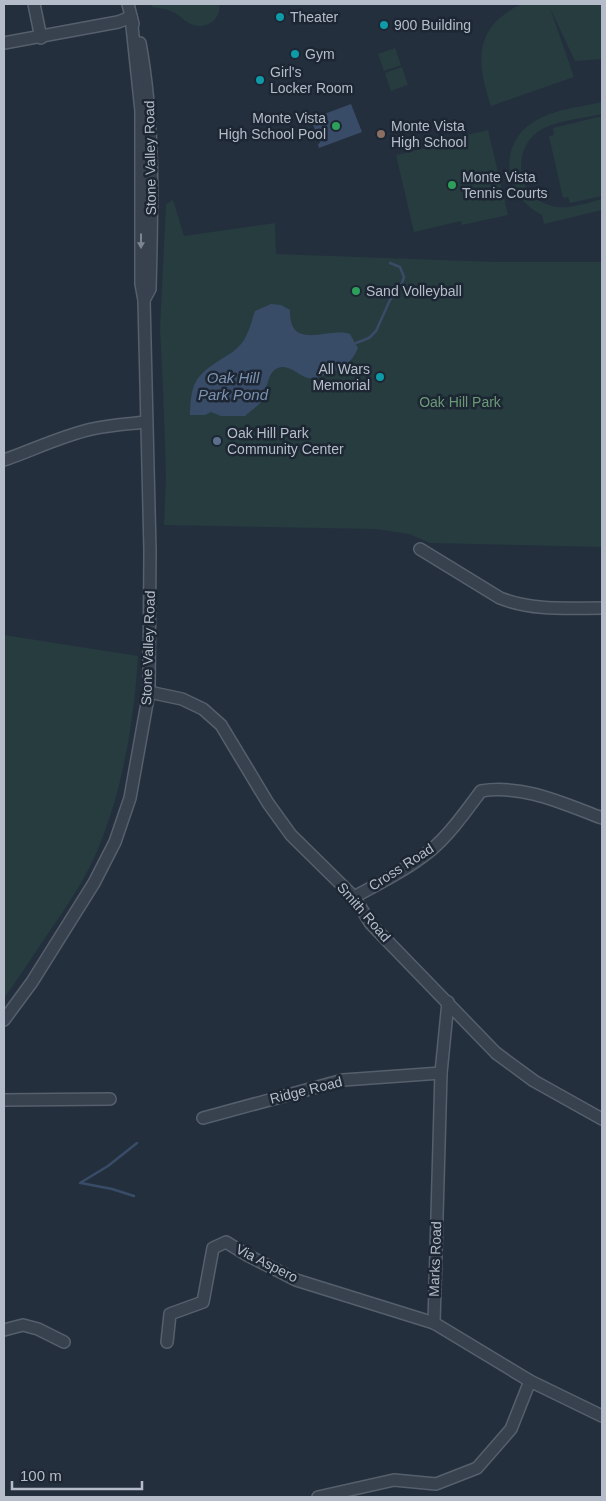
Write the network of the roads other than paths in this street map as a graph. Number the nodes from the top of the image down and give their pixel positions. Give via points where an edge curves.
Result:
1 (34, 4) edge
2 (128, 4) edge
3 (131, 17) junction
4 (41, 38) junction
5 (4, 43) edge
6 (146, 422) junction
7 (4, 460) edge
8 (420, 549) dead end
9 (602, 608) edge
10 (148, 692) junction
11 (602, 818) edge
12 (354, 897) junction
13 (448, 1002) junction
14 (4, 1020) edge
15 (441, 1073) junction
16 (110, 1099) dead end
17 (4, 1100) edge
18 (203, 1118) dead end
19 (602, 1119) edge
20 (434, 1323) junction
21 (4, 1330) edge
22 (64, 1342) dead end
23 (167, 1342) dead end
24 (530, 1381) junction
25 (602, 1416) edge
26 (318, 1497) edge

1 - 4 street
2 - 3 street, Stone Valley Road
3 - 4 street
3 - 6 street, Stone Valley Road via 141,111 141,284
4 - 5 street
6 - 7 street via 91,429
6 - 10 street, Stone Valley Road via 150,551
8 - 9 street via 500,598 518,605
10 - 12 street, Smith Road via 182,699 203,709 221,725 268,804 291,835
10 - 14 street, Stone Valley Road via 130,798 115,842 94,883 32,982
11 - 12 street, Cross Road via 527,791 482,791 431,850
12 - 13 street, Smith Road via 372,924
13 - 15 street, Marks Road
13 - 19 street, Smith Road via 496,1053 534,1081
15 - 18 street, Ridge Road via 342,1080
15 - 20 street, Marks Road
16 - 17 street
20 - 23 street, Via Aspero via 296,1280 226,1242 213,1248 203,1302 170,1314
20 - 24 street
21 - 22 street via 23,1325
24 - 25 street
24 - 26 street via 511,1429 477,1468 436,1484 394,1480

